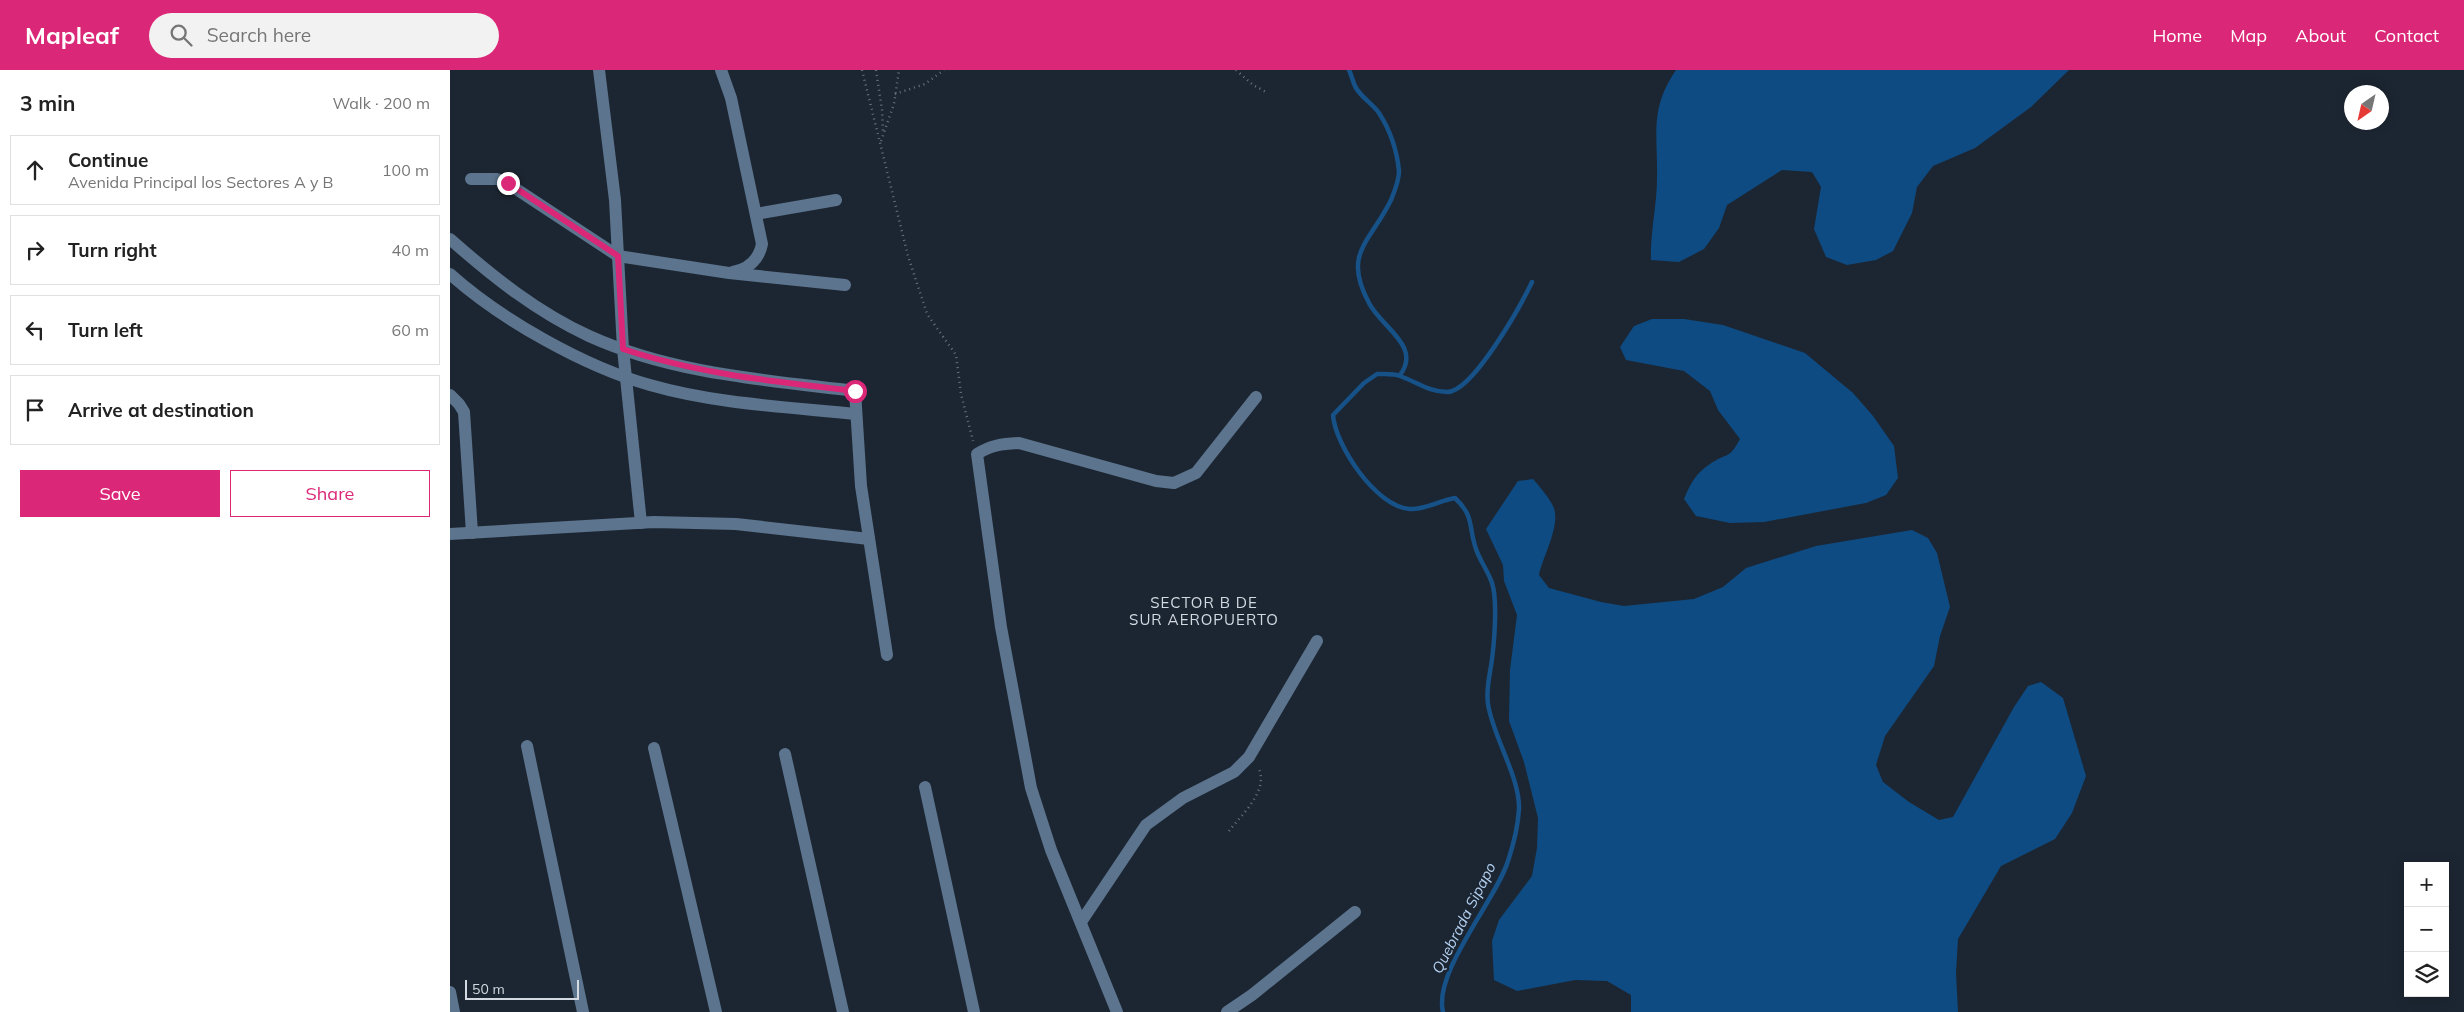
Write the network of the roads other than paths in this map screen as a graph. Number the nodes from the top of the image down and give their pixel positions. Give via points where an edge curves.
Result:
1 (599, 70) edge
2 (721, 70) edge
3 (471, 179) dead end
4 (836, 200) dead end
5 (756, 214) junction
6 (450, 239) edge
7 (618, 256) junction
8 (729, 273) junction
9 (450, 274) edge
10 (845, 285) dead end
11 (623, 349) junction
12 (627, 378) junction
13 (450, 396) edge
14 (1256, 397) dead end
15 (856, 414) junction
16 (641, 522) junction
17 (472, 533) junction
18 (450, 534) edge
19 (869, 539) junction
20 (1317, 640) dead end
21 (887, 655) dead end
22 (527, 746) dead end
23 (654, 748) dead end
24 (784, 754) dead end
25 (925, 787) dead end
26 (1355, 912) dead end
27 (1081, 922) junction
28 (450, 992) edge
29 (454, 1012) edge
30 (583, 1012) edge
31 (716, 1012) edge
32 (843, 1012) edge
33 (974, 1012) edge
34 (1117, 1012) edge
35 (1227, 1012) edge

1 - 7 street via 615,200
2 - 5 street via 731,98
3 - 7 street via 497,179 508,183
4 - 5 street
5 - 8 street via 762,244 760,251 749,266
6 - 11 street via 508,288 538,308 589,336
7 - 8 street
7 - 11 street
8 - 10 street
9 - 12 street via 478,298 523,327
11 - 12 street
11 - 15 street via 705,370 855,391
12 - 15 street via 714,399
12 - 16 street
13 - 17 street via 464,412
14 - 27 street via 1196,473 1174,483 1156,481 1019,443 999,444 977,454 1001,627 1031,788 1051,850
15 - 19 street via 860,477
16 - 17 street
16 - 19 street via 736,524
17 - 18 street
19 - 21 street
20 - 27 street via 1249,757 1234,772 1183,798 1146,825
22 - 30 street
23 - 31 street
24 - 32 street
25 - 33 street
26 - 35 street
27 - 34 street
28 - 29 street

